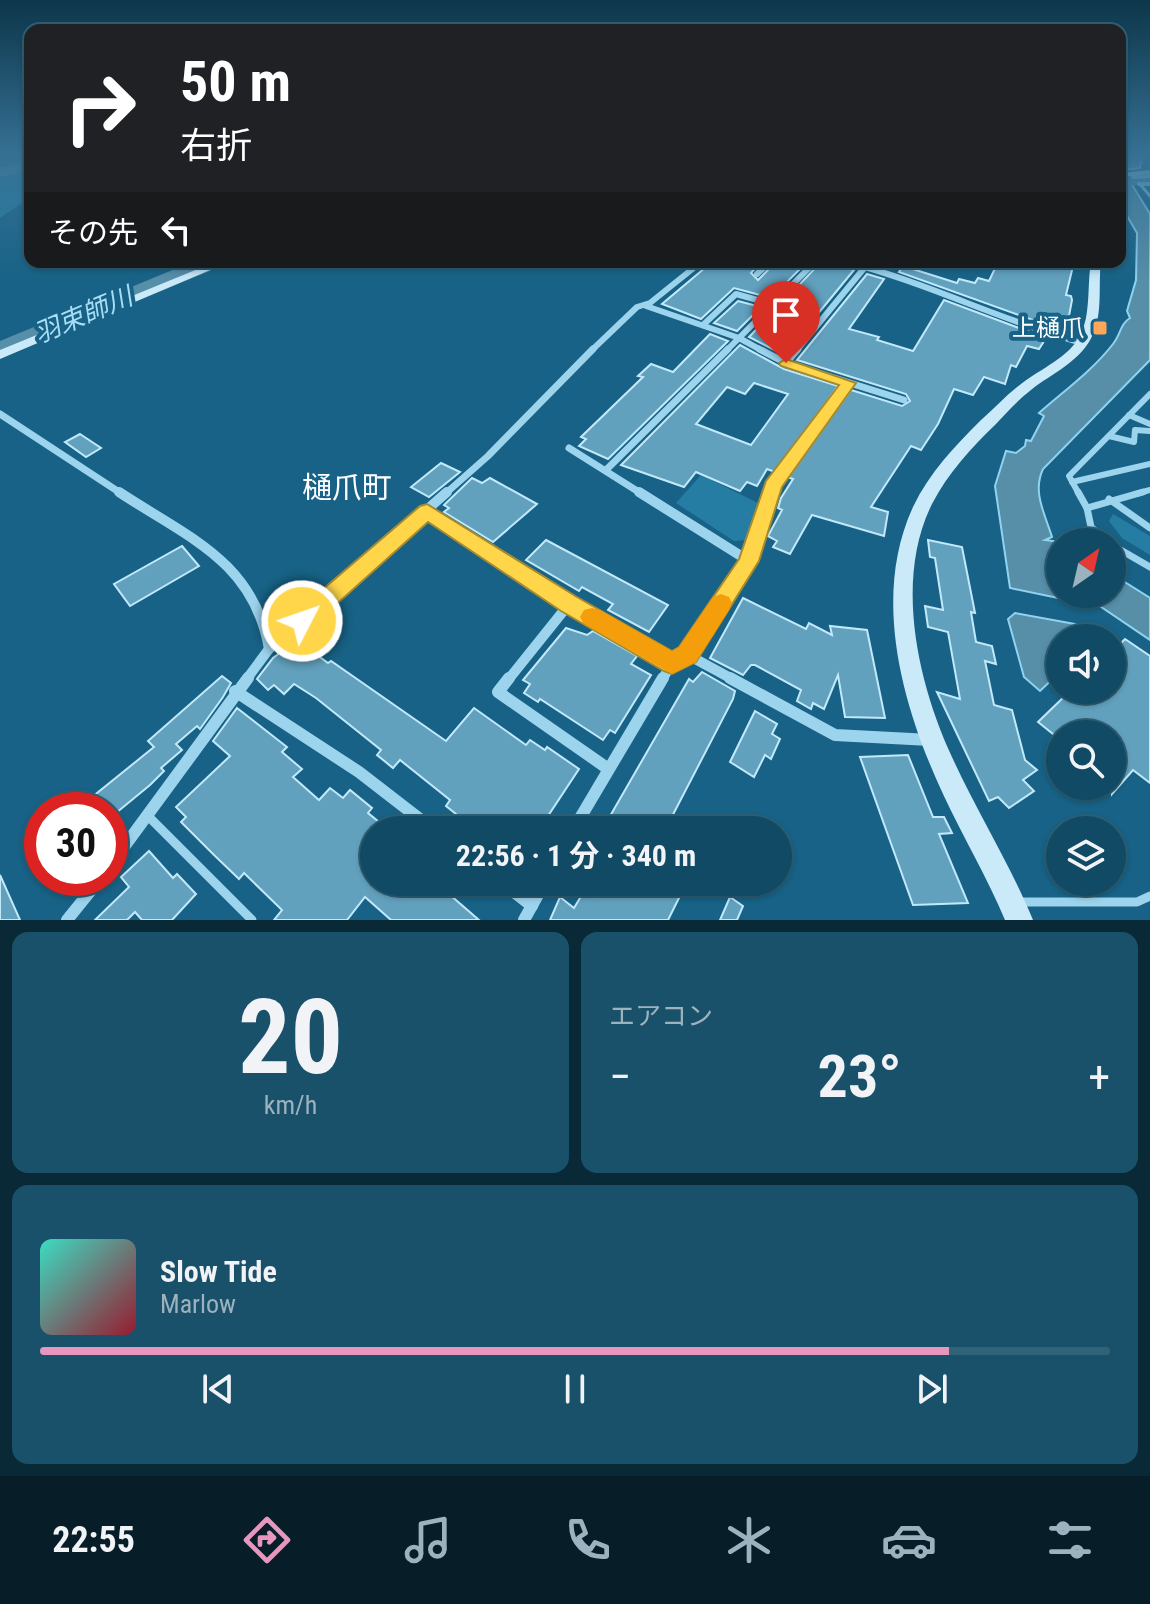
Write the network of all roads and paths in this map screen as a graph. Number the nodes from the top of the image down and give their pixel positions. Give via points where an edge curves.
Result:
1 (210, 268) edge
2 (694, 268) edge
3 (764, 268) edge
4 (809, 268) edge
5 (864, 268) edge
6 (868, 268) edge
7 (1096, 268) edge
8 (757, 274) dead end
9 (775, 305) junction
10 (646, 306) junction
11 (703, 325) junction
12 (739, 338) junction
13 (1082, 343) junction
14 (0, 355) edge
15 (786, 363) junction
16 (848, 383) junction
17 (1150, 394) edge
18 (904, 400) dead end
19 (0, 414) edge
20 (1129, 415) junction
21 (1150, 424) edge
22 (1150, 431) edge
23 (1109, 436) junction
24 (569, 448) dead end
25 (1150, 464) edge
26 (606, 470) junction
27 (1072, 482) junction
28 (1150, 490) edge
29 (1109, 499) junction
30 (1087, 508) junction
31 (427, 511) junction
32 (1092, 528) edge
33 (1150, 528) edge
34 (1126, 553) edge
35 (749, 561) junction
36 (1150, 567) edge
37 (569, 604) junction
38 (269, 649) junction
39 (688, 655) junction
40 (672, 663) junction
41 (235, 691) junction
42 (933, 740) junction
43 (607, 768) junction
44 (416, 816) edge
45 (581, 816) edge
46 (149, 817) junction
47 (128, 843) edge
48 (86, 896) edge
49 (519, 896) edge
50 (537, 896) edge
51 (1150, 896) edge
52 (532, 906) junction
53 (1015, 911) edge
54 (67, 920) edge
55 (252, 920) edge
56 (524, 920) edge

1 - 14 main road
2 - 10 street
3 - 8 street
4 - 9 street
5 - 15 street
6 - 13 street
7 - 13 main road via 1091,322
9 - 11 street via 736,294
9 - 12 street
10 - 11 street
10 - 31 street via 637,307
11 - 12 street
12 - 15 street
12 - 26 street
13 - 42 main road via 958,451 923,503 909,535 903,588 909,657
15 - 16 street
16 - 18 street
16 - 35 street via 773,485
17 - 20 lane
19 - 38 street via 218,557 247,583 261,607
20 - 21 lane
20 - 23 lane
22 - 23 lane via 1135,430 1134,442
23 - 27 lane via 1076,465 1069,476
24 - 26 street
25 - 27 lane
26 - 35 street
27 - 30 lane
28 - 29 lane
29 - 30 lane
29 - 33 lane
30 - 32 lane
31 - 37 street
31 - 38 street
34 - 36 lane
35 - 39 street
37 - 40 street
37 - 43 street via 498,692
38 - 41 street
39 - 40 street
39 - 42 street via 835,735
40 - 43 street
41 - 44 street
41 - 46 street
42 - 53 main road
43 - 45 street
46 - 47 street
46 - 55 lane
48 - 54 street
49 - 52 street
50 - 52 street
51 - 53 lane via 1137,902
52 - 56 street

